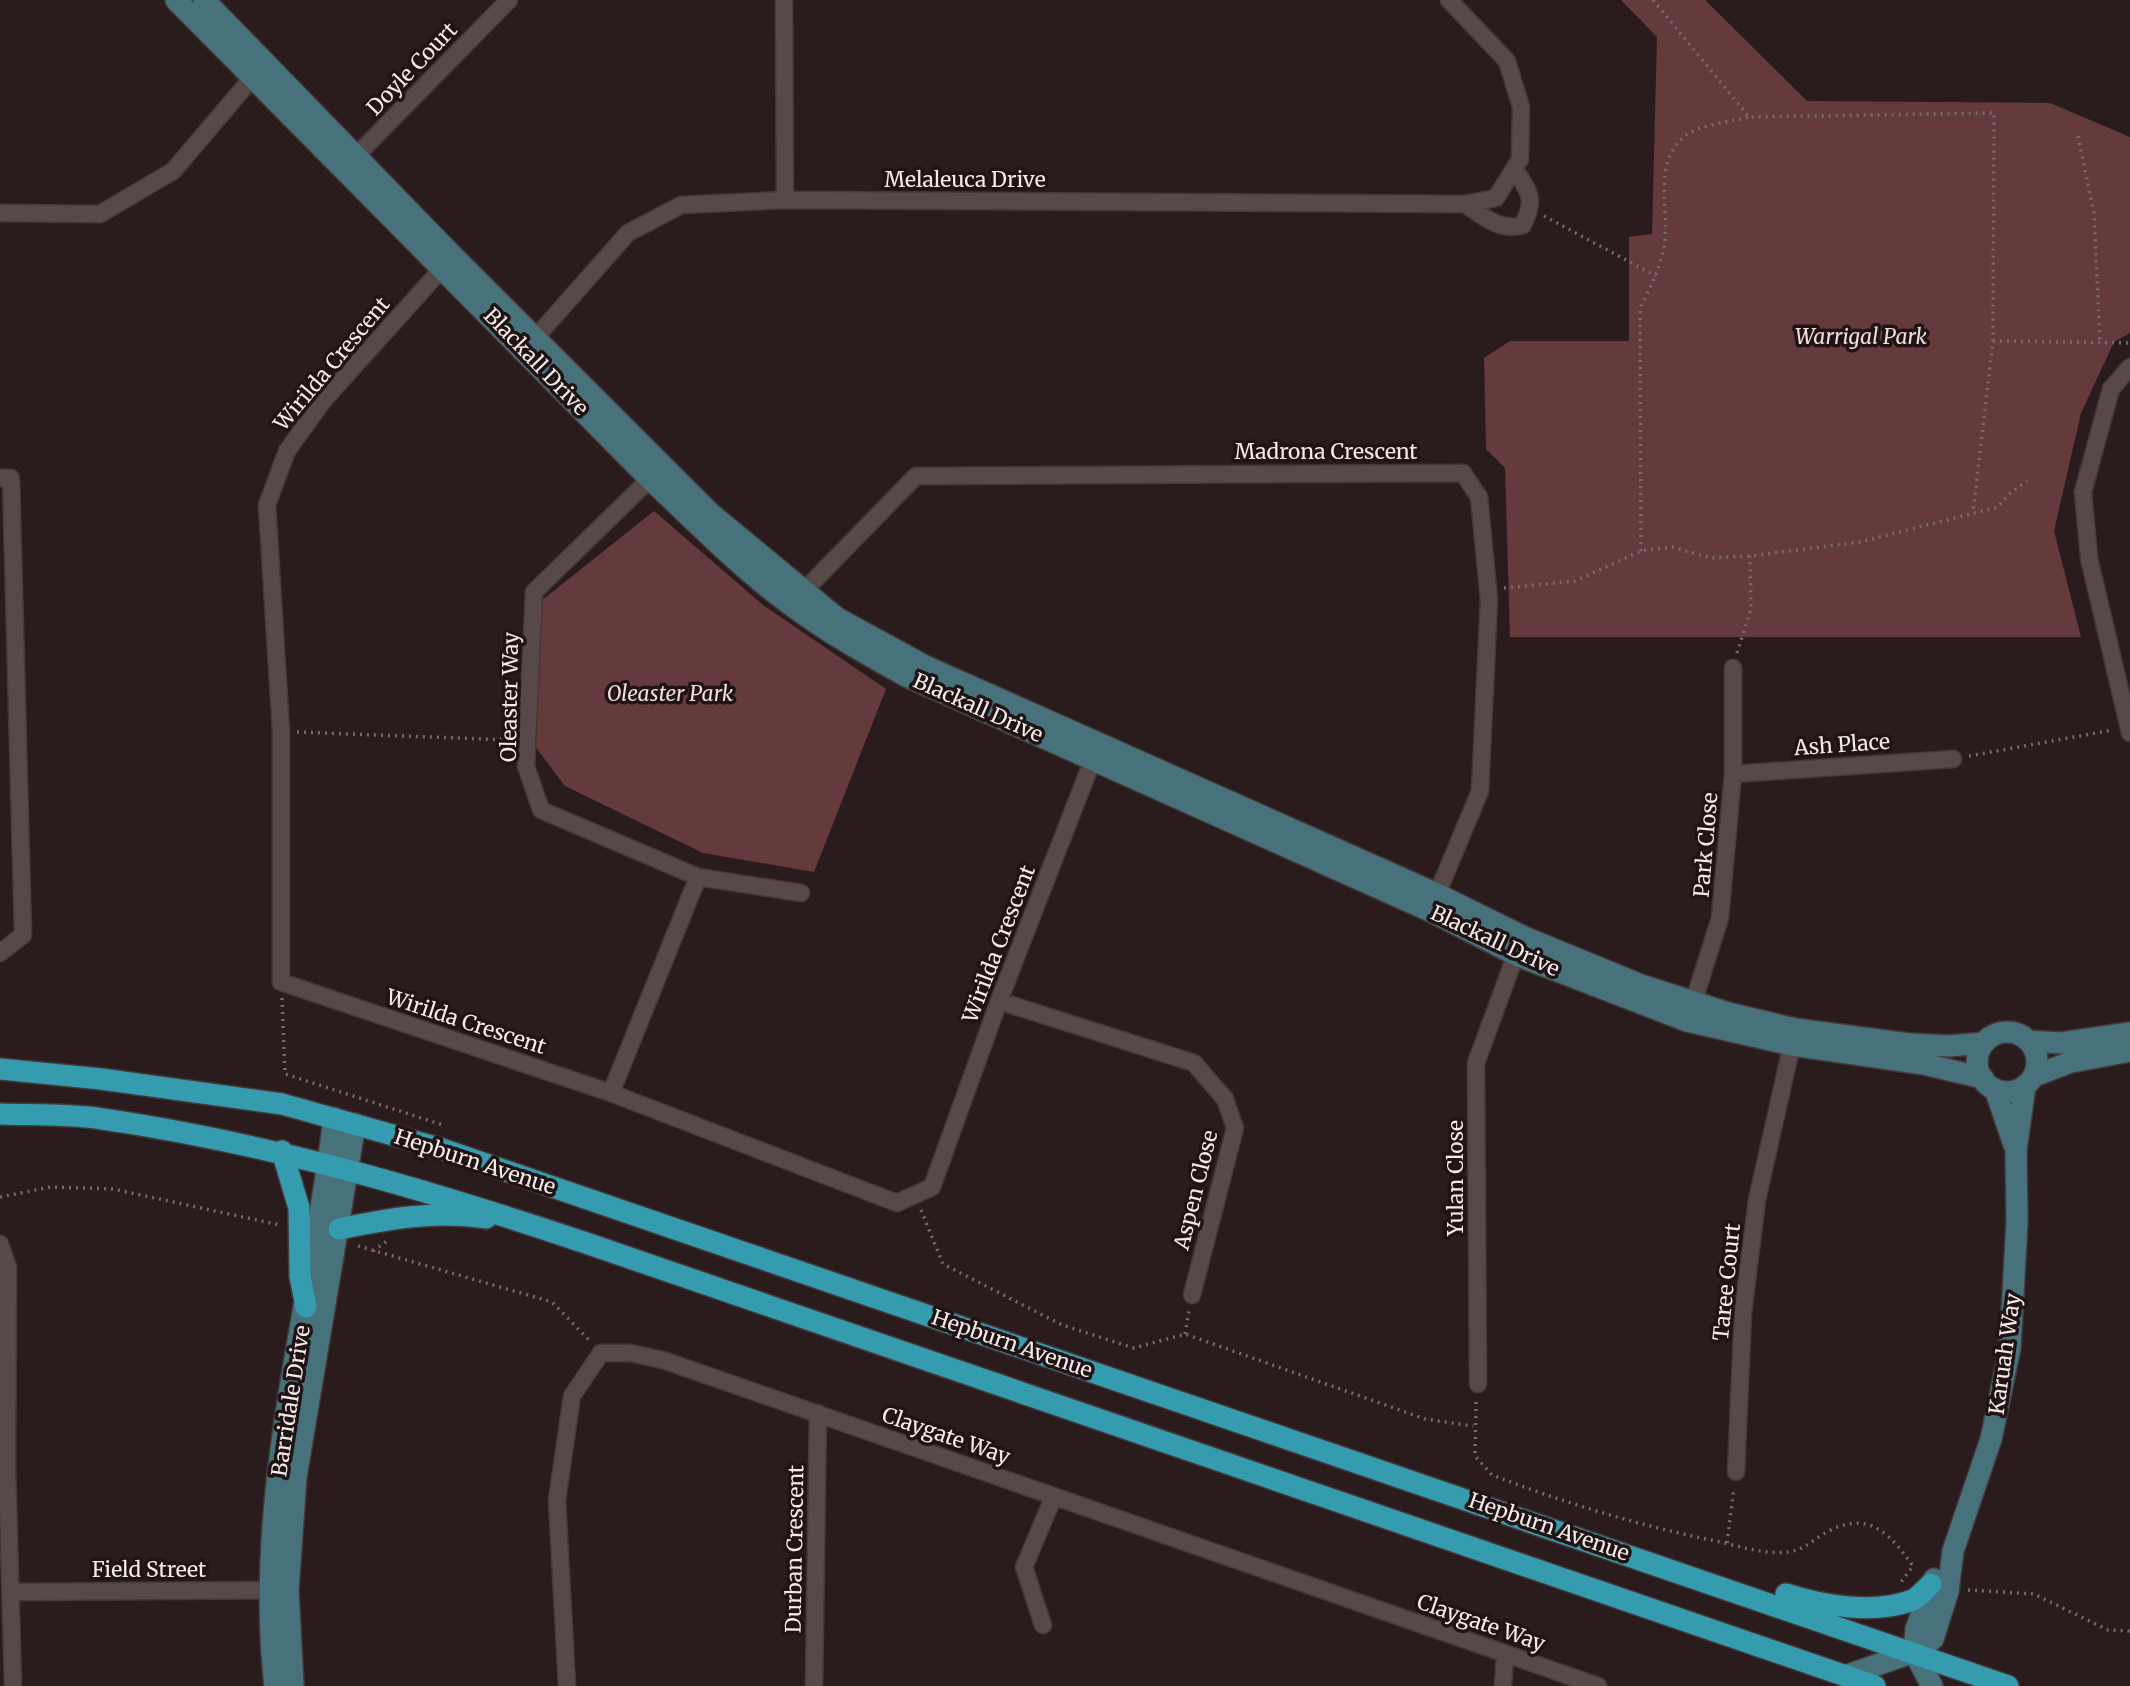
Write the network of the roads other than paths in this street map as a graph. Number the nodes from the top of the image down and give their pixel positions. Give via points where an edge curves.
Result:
1 (176, 0) edge
2 (204, 0) edge
3 (509, 0) edge
4 (784, 0) edge
5 (1449, 0) edge
6 (258, 71) junction
7 (351, 161) junction
8 (1516, 171) junction
9 (785, 200) junction
10 (1465, 204) junction
11 (0, 214) edge
12 (448, 262) junction
13 (530, 343) junction
14 (2130, 367) edge
15 (656, 473) junction
16 (0, 478) edge
17 (797, 598) junction
18 (1733, 668) road end
19 (2129, 730) edge
20 (1096, 751) junction
21 (1953, 759) road end
22 (1733, 774) junction
23 (698, 877) junction
24 (801, 893) dead end
25 (1434, 902) junction
26 (1520, 946) junction
27 (0, 953) edge
28 (999, 1002) junction
29 (1690, 1011) junction
30 (2130, 1033) edge
31 (1793, 1037) junction
32 (2029, 1041) junction
33 (1984, 1043) junction
34 (2130, 1051) edge
35 (0, 1069) edge
36 (2029, 1081) junction
37 (1989, 1083) junction
38 (611, 1093) junction
39 (0, 1114) edge
40 (334, 1118) junction
41 (355, 1124) junction
42 (2016, 1150) junction
43 (282, 1151) junction
44 (338, 1166) junction
45 (533, 1225) junction
46 (339, 1229) junction
47 (0, 1244) edge
48 (1192, 1295) road end
49 (306, 1307) junction
50 (1478, 1384) road end
51 (818, 1413) junction
52 (4, 1467) edge
53 (1736, 1472) road end
54 (1054, 1496) junction
55 (1953, 1551) junction
56 (1672, 1569) junction
57 (1931, 1584) junction
58 (279, 1590) junction
59 (11, 1592) junction
60 (1043, 1625) dead end
61 (1914, 1652) junction
62 (1505, 1654) junction
63 (1845, 1676) junction
64 (13, 1686) edge
65 (275, 1686) edge
66 (293, 1686) edge
67 (567, 1686) edge
68 (814, 1686) edge
69 (1503, 1686) edge
70 (1598, 1686) edge
71 (1875, 1686) edge
72 (1932, 1686) edge
73 (2008, 1686) edge

1 - 6 main road, Blackall Drive
2 - 6 main road, Blackall Drive
3 - 7 street, Doyle Court
4 - 9 street
5 - 8 street via 1507,61 1521,107
6 - 7 main road, Blackall Drive
6 - 11 street via 173,171 100,214
7 - 12 main road, Blackall Drive
8 - 10 street, Melaleuca Drive via 1496,198
8 - 10 street via 1529,192 1523,225 1498,226
9 - 10 street, Melaleuca Drive
9 - 13 street, Melaleuca Drive via 681,205 628,233
12 - 13 main road, Blackall Drive
12 - 38 street, Wirilda Crescent via 323,401 287,452 267,505 281,731 281,982
13 - 15 main road, Blackall Drive
14 - 19 street via 2111,389 2083,492 2090,558
15 - 17 main road, Blackall Drive via 724,548
15 - 23 street, Oleaster Way via 534,592 526,766 541,810
16 - 27 street via 11,478 23,936
17 - 20 main road, Blackall Drive via 856,648 906,676
17 - 25 street, Madrona Crescent via 916,475 1463,472 1479,497 1489,599 1479,791
18 - 22 street, Park Close
20 - 25 main road, Blackall Drive
20 - 28 street, Wirilda Crescent
21 - 22 street, Ash Place
22 - 29 street, Park Close via 1720,918
23 - 24 street, Oleaster Way
23 - 38 street
25 - 26 main road, Blackall Drive
26 - 29 main road, Blackall Drive
26 - 50 street, Yulan Close via 1476,1063
28 - 38 street, Wirilda Crescent via 932,1186 897,1203
28 - 48 street, Aspen Close via 1194,1063 1225,1099 1235,1128
29 - 31 main road, Blackall Drive
30 - 32 main road via 2061,1043
31 - 33 main road, Blackall Drive via 1949,1046
31 - 37 main road, Blackall Drive via 1924,1063
31 - 53 street, Taree Court via 1757,1200 1743,1312
32 - 33 main road via 2009,1032
32 - 36 main road via 2037,1058
33 - 37 main road via 1978,1064
34 - 36 main road via 2068,1063
35 - 40 main road, Hepburn Avenue via 282,1104
36 - 37 main road via 2013,1091
36 - 42 main road, Karuah Way
37 - 42 main road, Karuah Way
39 - 43 main road, Hepburn Avenue via 93,1118
40 - 41 main road, Hepburn Avenue
40 - 44 main road, Barridale Drive
41 - 44 main road, Barridale Drive
41 - 56 main road, Hepburn Avenue via 439,1148
42 - 55 main road, Karuah Way via 2017,1234 2010,1348 1991,1439
43 - 44 main road, Hepburn Avenue
43 - 49 main road via 299,1208 300,1276
44 - 45 main road, Hepburn Avenue
44 - 46 main road, Barridale Drive
44 - 49 main road, Barridale Drive
45 - 46 main road via 433,1215 389,1218
45 - 63 main road, Hepburn Avenue
46 - 58 main road, Barridale Drive
47 - 52 street via 8,1267
49 - 58 main road, Barridale Drive via 276,1501
51 - 54 street, Claygate Way
51 - 67 street, Claygate Way via 663,1360 601,1353 572,1396 557,1500
51 - 68 street, Durban Crescent
52 - 59 street
54 - 60 street via 1024,1567
54 - 62 street, Claygate Way
55 - 57 main road, Karuah Way
55 - 61 main road, Karuah Way via 1948,1591 1933,1639
56 - 57 main road via 1722,1572 1811,1602 1854,1606 1913,1601
56 - 61 main road, Hepburn Avenue
57 - 61 main road, Karuah Way via 1916,1629
58 - 59 street, Field Street
58 - 65 main road, Barridale Drive
58 - 66 main road, Barridale Drive
59 - 64 street
61 - 63 main road, Karuah Way
61 - 72 main road
61 - 73 main road, Hepburn Avenue
62 - 69 street
62 - 70 street, Claygate Way
63 - 71 main road, Hepburn Avenue

